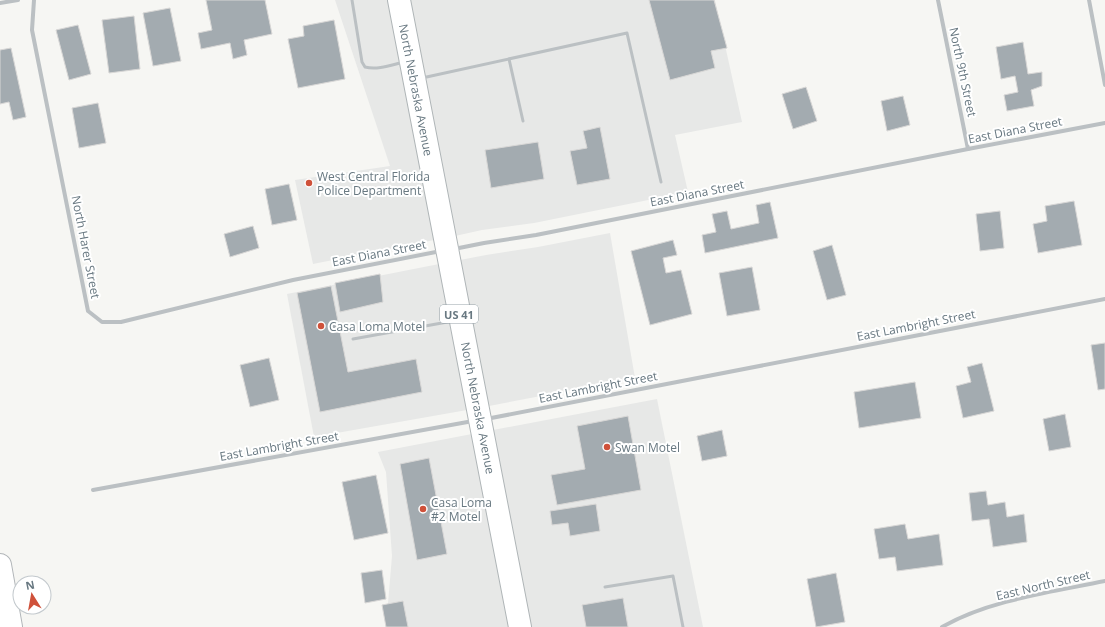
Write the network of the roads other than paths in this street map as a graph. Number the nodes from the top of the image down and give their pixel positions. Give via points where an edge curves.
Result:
1 (18, 0) edge
2 (34, 0) edge
3 (352, 0) edge
4 (399, 0) edge
5 (938, 0) edge
6 (1089, 0) edge
7 (0, 4) edge
8 (510, 59) junction
9 (413, 70) junction
10 (1105, 85) edge
11 (523, 121) dead end
12 (1105, 123) edge
13 (968, 149) junction
14 (661, 182) dead end
15 (447, 250) junction
16 (293, 280) joint
17 (1105, 299) edge
18 (461, 320) junction
19 (353, 339) dead end
20 (480, 420) junction
21 (94, 490) dead end
22 (0, 565) edge
23 (1105, 581) edge
24 (605, 587) dead end
25 (11, 627) edge
26 (520, 627) edge
27 (683, 627) edge
28 (942, 627) edge

1 - 7 street
2 - 16 street, North Harer Street via 32,30 88,311 102,322 121,322
3 - 9 lane via 365,67
4 - 9 main road, North Nebraska Avenue / US 41
5 - 13 street, North 9th Street
6 - 10 street
8 - 9 lane
8 - 11 lane
8 - 14 lane via 627,33
9 - 15 main road, North Nebraska Avenue / US 41
12 - 13 street, East Diana Street
13 - 15 street, East Diana Street via 536,235
15 - 16 street, East Diana Street
15 - 18 main road, North Nebraska Avenue / US 41
17 - 20 street, East Lambright Street
18 - 19 lane
18 - 20 main road, North Nebraska Avenue / US 41
20 - 21 street, East Lambright Street
20 - 26 main road, North Nebraska Avenue / US 41
22 - 25 main road
23 - 28 street, East North Street via 1018,598 957,618
24 - 27 lane via 673,576

